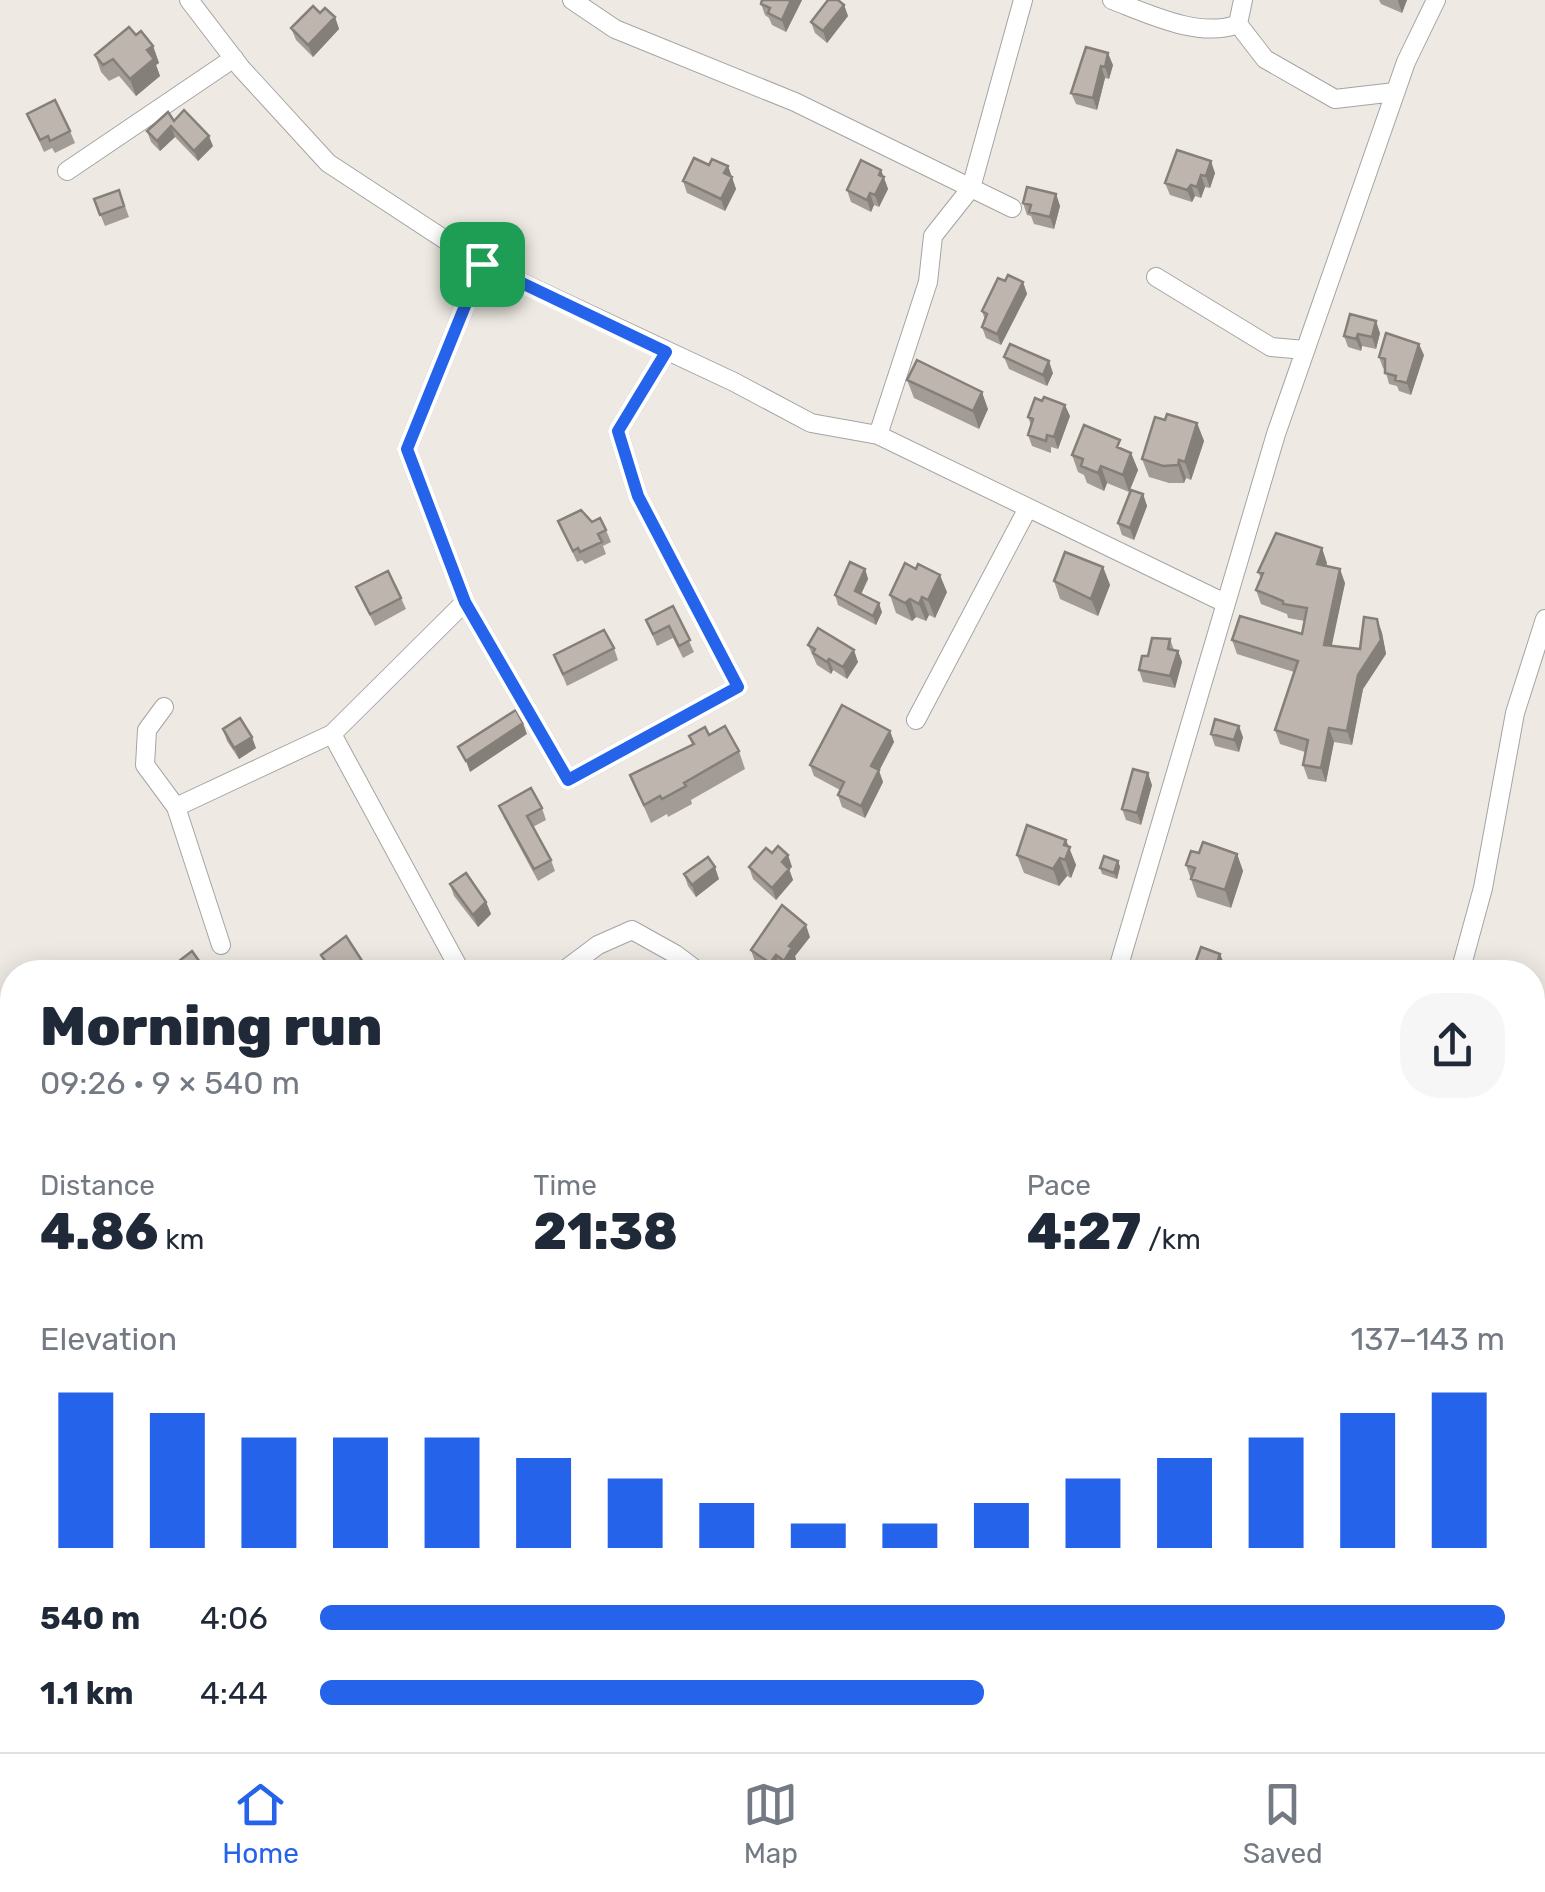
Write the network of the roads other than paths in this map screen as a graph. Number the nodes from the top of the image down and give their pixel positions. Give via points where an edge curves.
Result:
1 (189, 0) edge
2 (572, 0) edge
3 (1023, 0) edge
4 (1112, 0) edge
5 (1243, 0) edge
6 (1436, 0) edge
7 (1238, 24) junction
8 (234, 58) junction
9 (1396, 92) junction
10 (67, 171) dead end
11 (971, 188) junction
12 (1012, 208) dead end
13 (482, 264) junction
14 (1156, 277) dead end
15 (1305, 350) junction
16 (666, 352) junction
17 (878, 435) junction
18 (1028, 508) junction
19 (465, 602) junction
20 (1225, 603) junction
21 (1545, 619) edge
22 (164, 707) dead end
23 (916, 720) dead end
24 (332, 734) junction
25 (176, 807) junction
26 (221, 944) dead end
27 (454, 960) edge
28 (578, 960) edge
29 (684, 960) edge
30 (1121, 960) edge
31 (1463, 960) edge

1 - 8 street
2 - 11 street via 614,29 795,102
3 - 11 street
4 - 7 street via 1220,31
5 - 7 street
6 - 9 street
7 - 9 street via 1265,59 1335,98
8 - 10 street
8 - 13 street via 328,163
9 - 15 street
11 - 12 street
11 - 17 street via 932,236 928,282
13 - 16 street
13 - 19 street via 407,449
14 - 15 street via 1271,348
15 - 20 street
16 - 17 street via 811,423
16 - 19 street via 618,431 638,496 738,687 568,780
17 - 18 street
18 - 20 street
18 - 23 street
19 - 24 street
20 - 30 street
21 - 31 street via 1515,714
22 - 25 street via 147,730 145,766
24 - 25 street
24 - 27 street
25 - 26 street
28 - 29 street via 632,930

